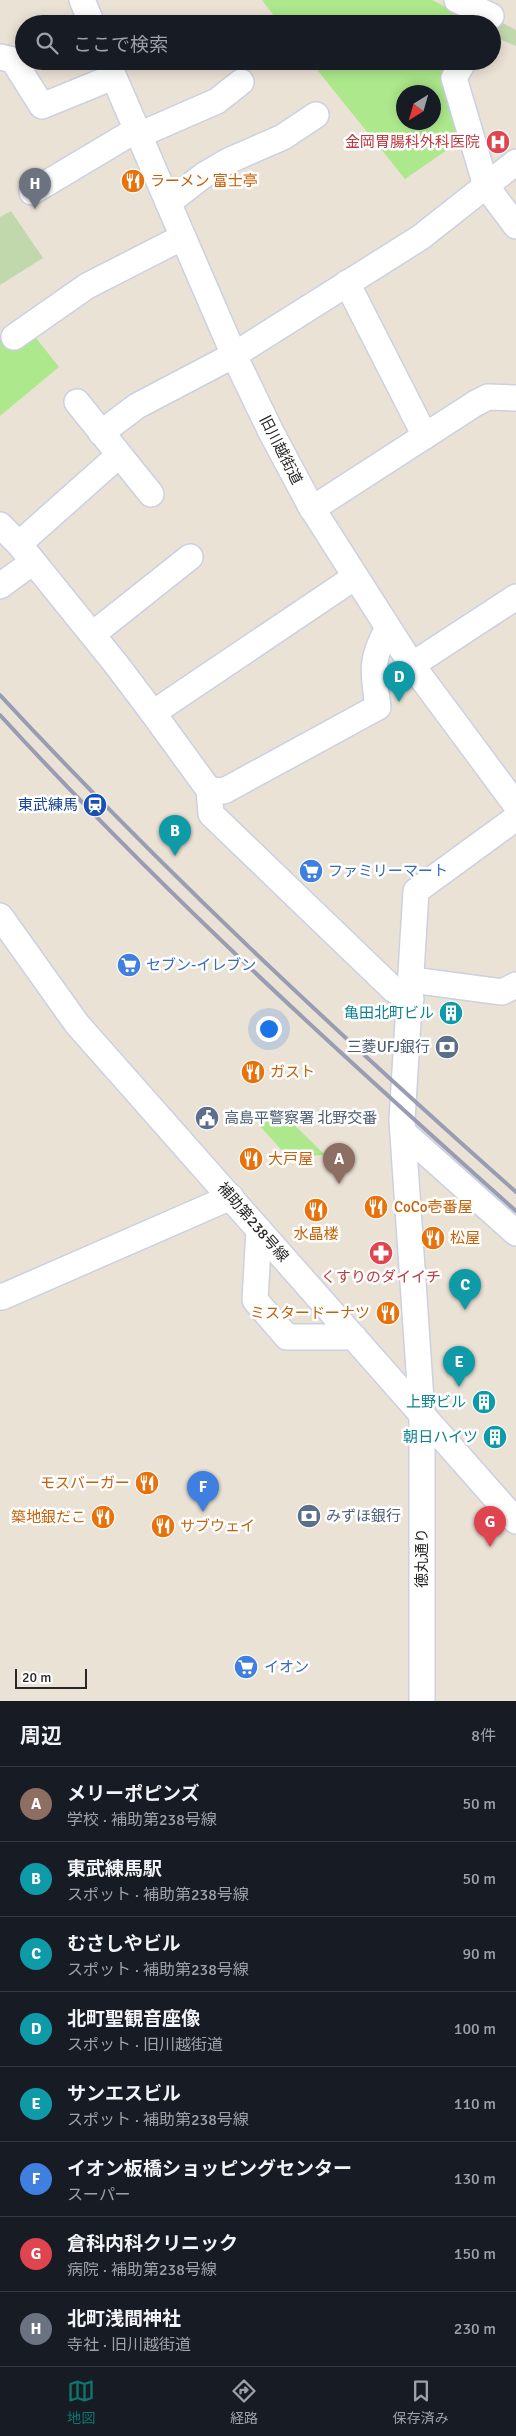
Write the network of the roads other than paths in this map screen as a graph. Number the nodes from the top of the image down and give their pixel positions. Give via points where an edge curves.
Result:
1 (82, 0) edge
2 (458, 0) edge
3 (492, 13) edge
4 (88, 15) edge
5 (0, 57) edge
6 (15, 63) edge
7 (19, 70) edge
8 (108, 70) edge
9 (110, 70) edge
10 (459, 70) edge
11 (241, 82) dead end
12 (316, 115) dead end
13 (138, 132) junction
14 (516, 162) edge
15 (486, 186) junction
16 (32, 192) dead end
17 (168, 203) junction
18 (516, 226) edge
19 (183, 237) junction
20 (347, 283) junction
21 (14, 337) dead end
22 (234, 355) junction
23 (516, 398) edge
24 (77, 402) dead end
25 (100, 433) junction
26 (425, 436) junction
27 (119, 455) junction
28 (151, 494) dead end
29 (312, 509) junction
30 (0, 526) edge
31 (26, 553) junction
32 (190, 557) dead end
33 (355, 577) junction
34 (0, 586) edge
35 (516, 597) edge
36 (388, 628) junction
37 (93, 634) junction
38 (412, 665) junction
39 (153, 713) junction
40 (209, 790) junction
41 (516, 805) edge
42 (516, 818) edge
43 (0, 916) edge
44 (516, 985) edge
45 (412, 989) junction
46 (404, 1133) junction
47 (230, 1197) junction
48 (259, 1230) junction
49 (516, 1232) edge
50 (1, 1297) edge
51 (354, 1337) junction
52 (422, 1415) junction
53 (516, 1521) edge
54 (422, 1701) edge

1 - 4 street
2 - 3 street
5 - 6 street
7 - 8 street via 42,106
9 - 13 street, 旧川越街道
10 - 15 street via 454,78
11 - 13 street via 217,101
12 - 17 street via 283,137 204,175
13 - 16 street
13 - 17 street, 旧川越街道
14 - 15 street
15 - 18 street
15 - 20 street via 421,237
17 - 19 street, 旧川越街道
19 - 21 street via 87,286
19 - 22 street, 旧川越街道
20 - 22 street
20 - 26 street
22 - 25 street via 137,406
22 - 29 street, 旧川越街道
23 - 26 street via 483,399
24 - 25 street
25 - 27 street
26 - 29 street
27 - 28 street
27 - 31 street
29 - 33 street, 旧川越街道
30 - 31 street
31 - 34 street
31 - 37 street
32 - 37 street
33 - 36 street, 旧川越街道
33 - 39 street
35 - 38 street
36 - 38 street, 旧川越街道
36 - 40 street via 377,648 373,671 378,707 224,791
37 - 39 street
38 - 41 street, 旧川越街道
39 - 40 street
40 - 45 street via 211,814 394,990
42 - 45 street, 徳丸通り via 416,890
43 - 47 street, 補助第238号線 via 78,1024
44 - 45 street via 502,992
45 - 46 street, 徳丸通り via 402,1100
46 - 49 street
46 - 52 street, 徳丸通り
47 - 48 street, 補助第238号線
47 - 50 street
48 - 51 street, 補助第238号線
48 - 51 street via 255,1300 287,1337
51 - 52 street, 補助第238号線
52 - 53 street, 補助第238号線
52 - 54 street, 徳丸通り

